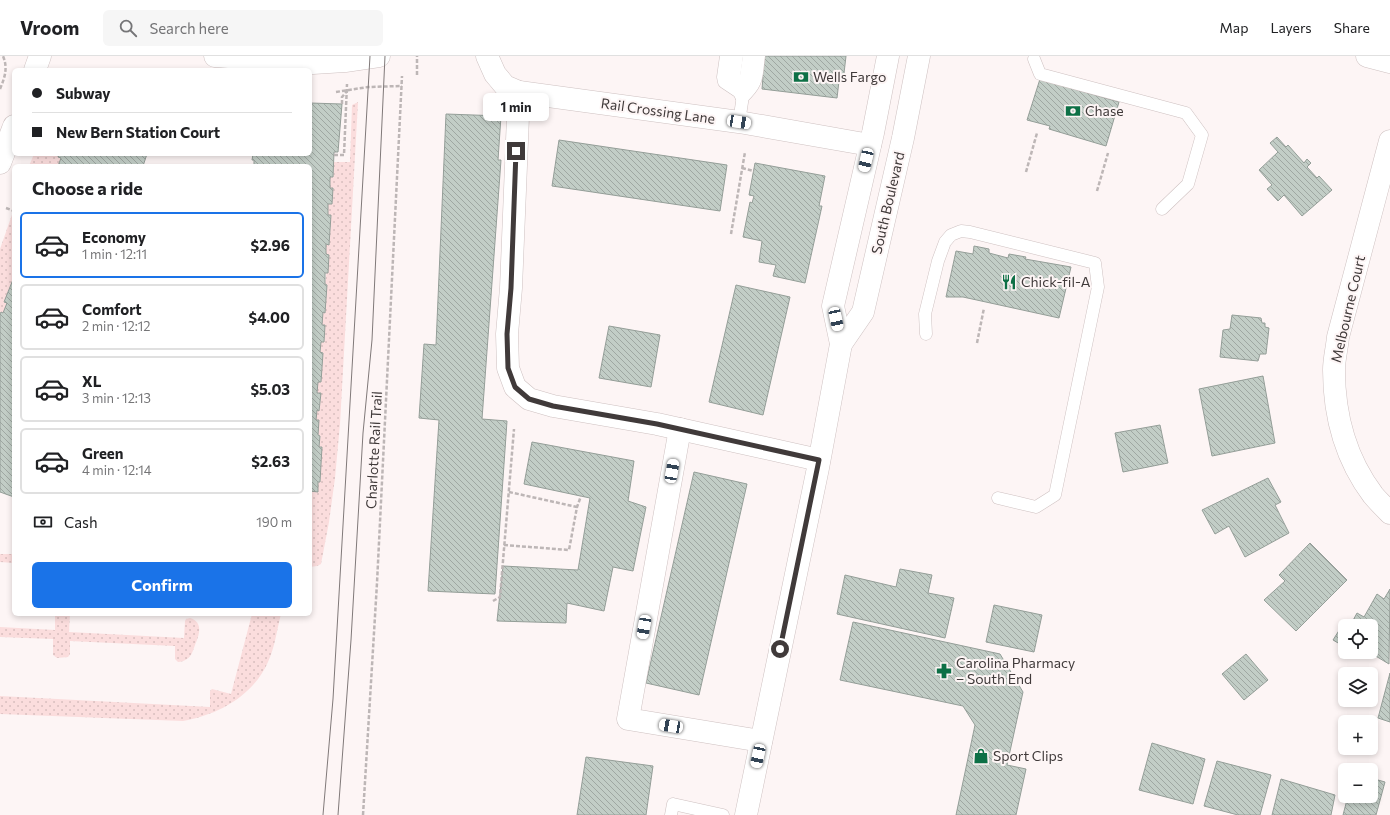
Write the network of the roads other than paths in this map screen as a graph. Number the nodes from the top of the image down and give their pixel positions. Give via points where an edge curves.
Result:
1 (40, 56) edge
2 (215, 56) edge
3 (379, 56) edge
4 (486, 56) edge
5 (726, 56) edge
6 (737, 56) edge
7 (749, 56) edge
8 (759, 56) edge
9 (888, 56) edge
10 (919, 56) edge
11 (1367, 56) edge
12 (292, 59) edge
13 (1034, 59) dead end
14 (1390, 62) edge
15 (36, 68) edge
16 (519, 92) junction
17 (740, 95) junction
18 (739, 122) junction
19 (12, 131) edge
20 (1390, 141) edge
21 (870, 145) junction
22 (0, 163) edge
23 (1162, 209) dead end
24 (926, 334) dead end
25 (841, 344) junction
26 (680, 429) junction
27 (819, 460) junction
28 (998, 498) dead end
29 (1390, 513) edge
30 (761, 741) junction
31 (671, 815) edge
32 (723, 815) edge
33 (746, 815) edge

1 - 15 street
2 - 12 street
3 - 12 street via 314,63
4 - 16 street, Rail Crossing Lane via 495,74 505,86
5 - 17 lane via 724,82
6 - 17 lane via 734,77
7 - 17 lane
8 - 17 lane via 756,82
9 - 21 street, South Boulevard
10 - 25 street, South Boulevard via 863,312
11 - 14 street
13 - 23 lane via 1040,74 1186,113 1202,135 1188,184
16 - 18 street, Rail Crossing Lane
16 - 26 street via 507,334 508,368 515,387 529,399 553,406
17 - 18 lane
18 - 21 street, Rail Crossing Lane
19 - 22 street
20 - 29 street, Melbourne Court via 1342,322 1334,369 1340,428 1358,471 1373,495
21 - 25 street, South Boulevard via 833,306
24 - 28 lane via 925,314 938,261 945,242 961,231 1094,264 1098,287 1055,495 1036,507
25 - 27 street, South Boulevard
26 - 27 street
26 - 30 street via 628,719
27 - 30 street, South Boulevard
30 - 33 street, South Boulevard
31 - 32 lane via 673,804

